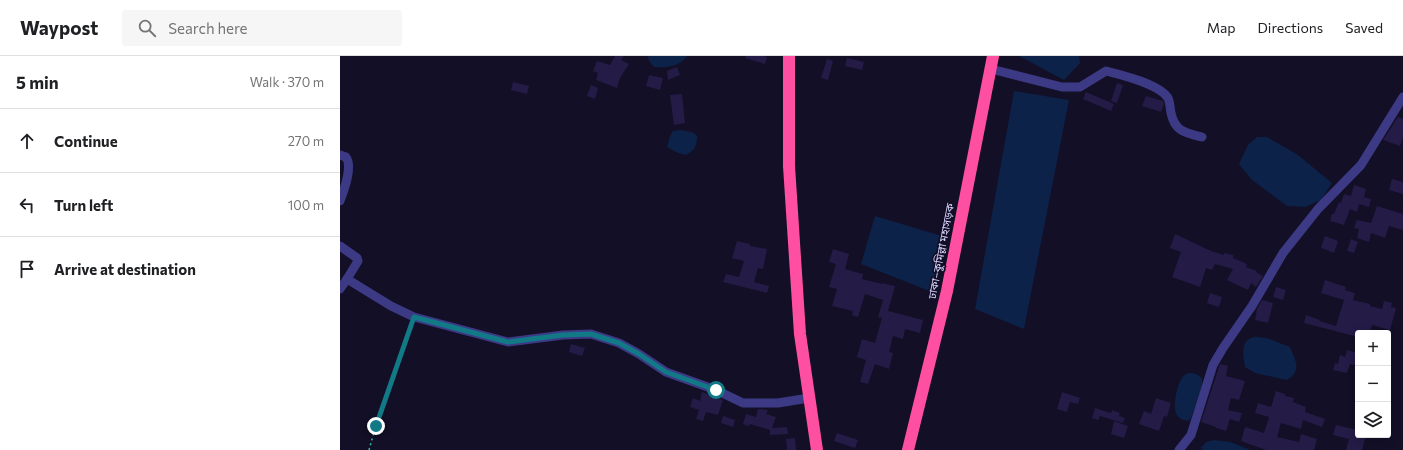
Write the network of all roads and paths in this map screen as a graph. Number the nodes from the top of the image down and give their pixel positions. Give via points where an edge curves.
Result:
1 (789, 56) edge
2 (993, 56) edge
3 (991, 69) junction
4 (1403, 98) edge
5 (1202, 137) dead end
6 (340, 155) edge
7 (340, 201) edge
8 (340, 246) edge
9 (347, 279) junction
10 (340, 289) edge
11 (414, 317) junction
12 (809, 398) junction
13 (369, 450) edge
14 (817, 450) edge
15 (908, 450) edge
16 (1179, 450) edge

1 - 12 highway via 790,174 800,334
2 - 3 highway, ঢাকা–কুমিল্লা মহাসড়ক
3 - 5 street via 1062,87 1080,87 1106,71 1132,78 1160,90 1169,99 1174,123 1179,130
3 - 15 highway, ঢাকা–কুমিল্লা মহাসড়ক via 947,292
4 - 16 street via 1361,165 1318,208 1283,253 1213,365 1191,435
6 - 7 street via 346,157 349,162 347,180
8 - 9 street via 358,259
9 - 10 street
9 - 11 street
11 - 12 street via 508,342 591,334 626,347 666,372 743,403 778,403
11 - 13 path
12 - 14 highway

